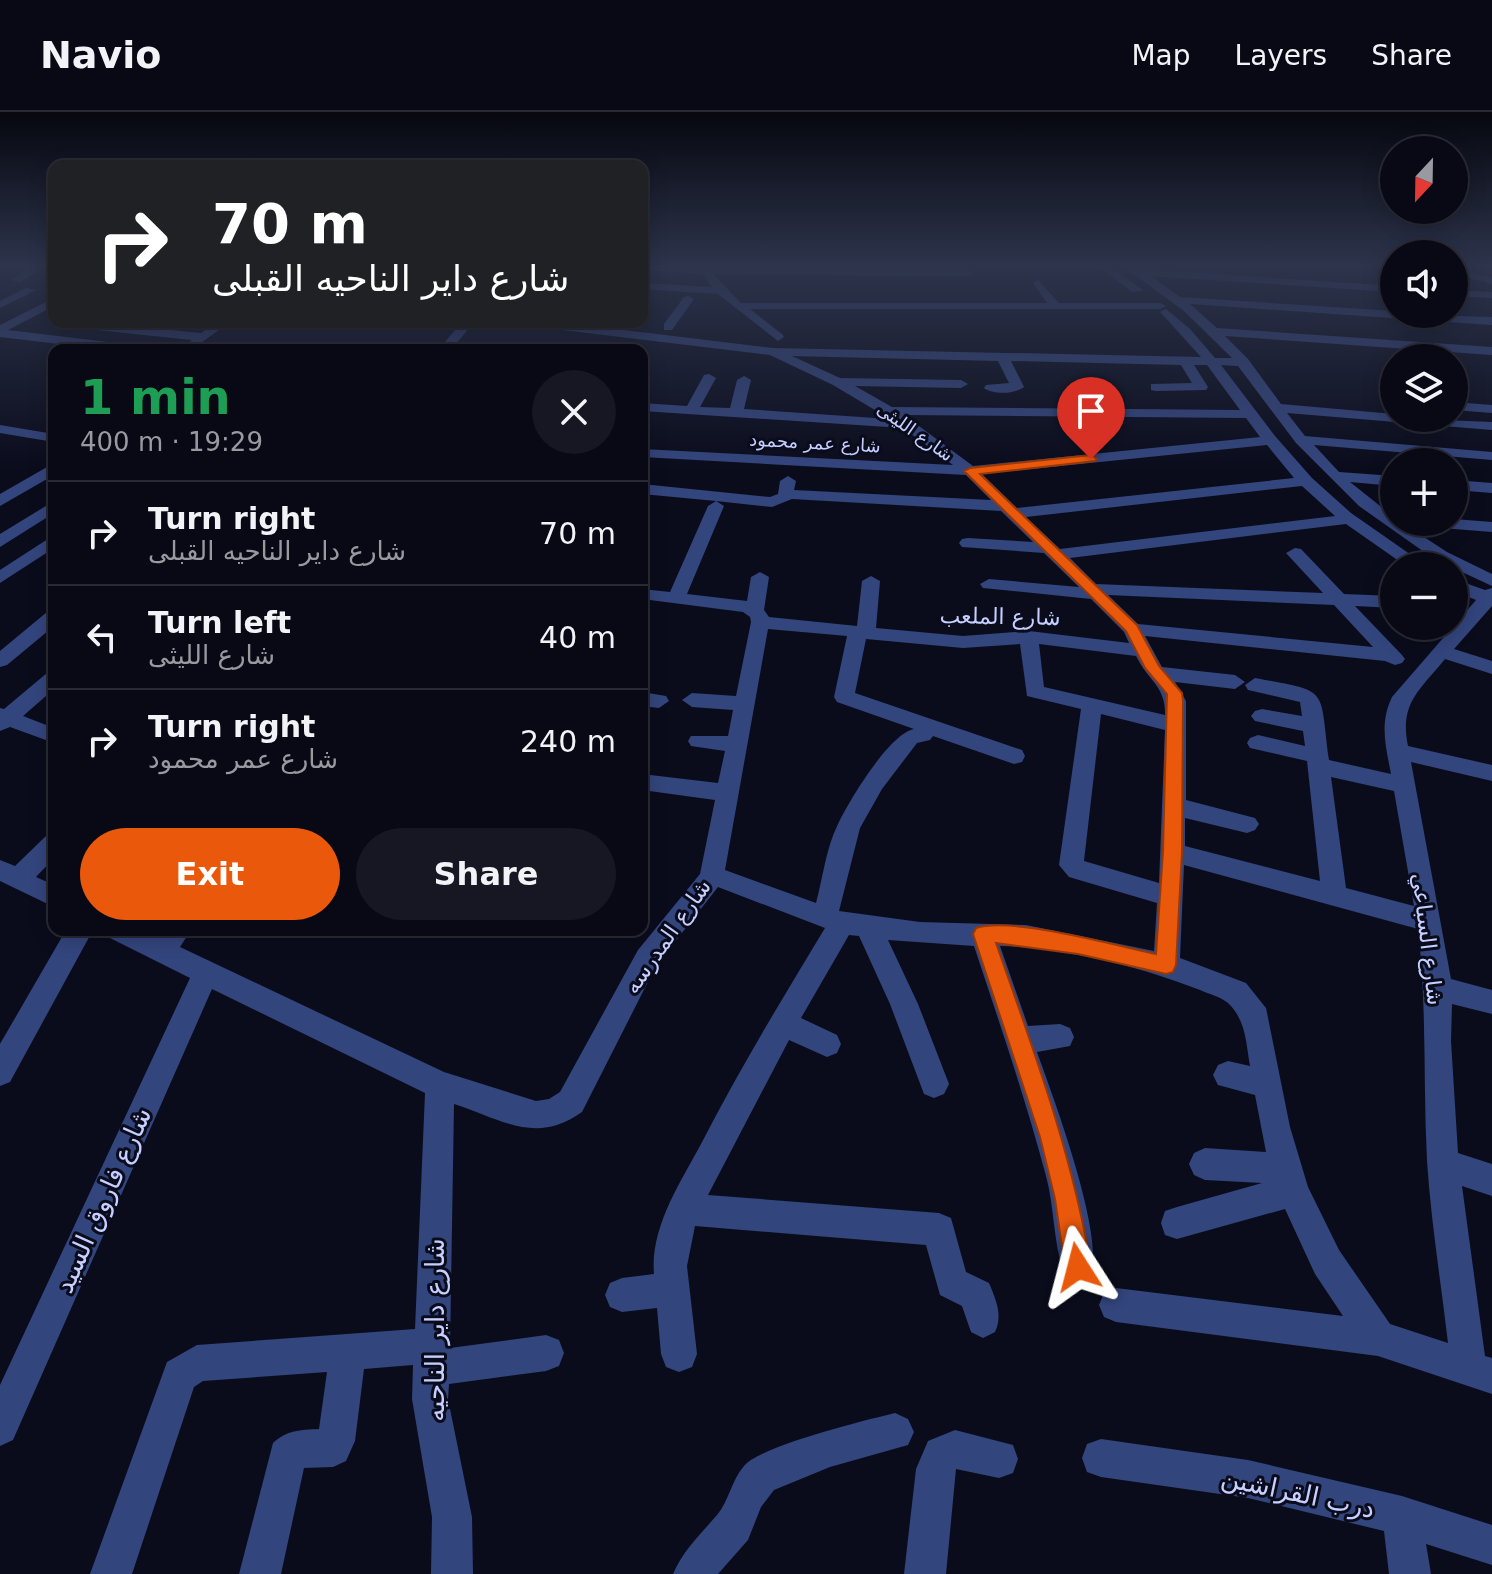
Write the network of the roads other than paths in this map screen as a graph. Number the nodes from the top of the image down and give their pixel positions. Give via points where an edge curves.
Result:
1 (9, 332) edge
2 (155, 332) edge
3 (210, 332) edge
4 (678, 332) edge
5 (723, 332) edge
6 (775, 332) edge
7 (1187, 332) edge
8 (1213, 332) edge
9 (1434, 332) edge
10 (731, 333) dead end
11 (746, 334) dead end
12 (203, 337) junction
13 (787, 341) junction
14 (96, 344) edge
15 (193, 344) edge
16 (1203, 348) junction
17 (1231, 348) junction
18 (1492, 351) edge
19 (1003, 357) junction
20 (1185, 361) junction
21 (1215, 362) junction
22 (1243, 362) junction
23 (709, 378) dead end
24 (744, 380) dead end
25 (838, 382) junction
26 (961, 384) dead end
27 (1156, 387) dead end
28 (991, 388) dead end
29 (648, 407) edge
30 (1468, 407) edge
31 (1279, 408) junction
32 (1492, 409) edge
33 (691, 410) junction
34 (889, 411) junction
35 (736, 413) junction
36 (1251, 414) junction
37 (1380, 417) edge
38 (909, 424) junction
39 (1468, 424) edge
40 (1492, 426) edge
41 (0, 429) edge
42 (48, 437) edge
43 (1272, 440) junction
44 (1301, 440) junction
45 (648, 453) edge
46 (1492, 456) edge
47 (792, 463) junction
48 (970, 471) junction
49 (48, 472) edge
50 (1336, 476) junction
51 (1380, 480) edge
52 (1306, 481) junction
53 (1468, 486) edge
54 (1492, 488) edge
55 (648, 491) edge
56 (786, 494) junction
57 (0, 501) edge
58 (716, 506) dead end
59 (48, 510) edge
60 (1011, 510) junction
61 (1380, 510) edge
62 (1350, 519) junction
63 (1468, 525) edge
64 (1492, 527) edge
65 (1411, 536) edge
66 (0, 542) edge
67 (968, 543) dead end
68 (48, 544) edge
69 (1053, 552) junction
70 (1398, 552) edge
71 (1430, 552) edge
72 (1295, 553) dead end
73 (760, 577) dead end
74 (0, 578) edge
75 (871, 581) dead end
76 (989, 584) dead end
77 (1094, 592) junction
78 (1484, 594) edge
79 (648, 595) edge
80 (676, 598) junction
81 (1339, 600) junction
82 (1380, 601) edge
83 (757, 616) junction
84 (48, 621) edge
85 (1132, 629) junction
86 (862, 632) junction
87 (1029, 637) junction
88 (1145, 651) junction
89 (1441, 651) junction
90 (1392, 655) junction
91 (0, 661) edge
92 (1492, 668) edge
93 (1157, 673) junction
94 (1416, 681) junction
95 (48, 683) edge
96 (692, 700) dead end
97 (1101, 703) junction
98 (745, 704) junction
99 (1262, 716) dead end
100 (3, 719) edge
101 (1175, 725) junction
102 (1313, 726) junction
103 (928, 727) junction
104 (48, 734) edge
105 (699, 741) dead end
106 (1258, 743) dead end
107 (737, 745) junction
108 (1396, 751) junction
109 (1014, 756) dead end
110 (1318, 761) junction
111 (1492, 773) edge
112 (648, 783) edge
113 (1403, 785) junction
114 (728, 793) junction
115 (1173, 806) junction
116 (1247, 824) dead end
117 (48, 847) edge
118 (1173, 852) junction
119 (712, 875) junction
120 (7, 877) edge
121 (48, 894) edge
122 (1334, 895) junction
123 (1170, 896) junction
124 (1430, 921) junction
125 (845, 922) junction
126 (983, 934) junction
127 (77, 936) edge
128 (150, 936) edge
129 (170, 940) edge
130 (1166, 965) junction
131 (205, 974) junction
132 (1439, 988) junction
133 (1492, 1002) edge
134 (782, 1023) junction
135 (1060, 1037) dead end
136 (1017, 1040) junction
137 (827, 1044) dead end
138 (0, 1072) edge
139 (1228, 1075) dead end
140 (934, 1084) dead end
141 (1267, 1084) junction
142 (440, 1085) junction
143 (1205, 1164) dead end
144 (1443, 1164) junction
145 (1290, 1180) junction
146 (1492, 1180) edge
147 (684, 1209) junction
148 (1177, 1223) dead end
149 (1078, 1267) dead end
150 (672, 1289) junction
151 (622, 1295) dead end
152 (1116, 1305) dead end
153 (983, 1320) dead end
154 (1378, 1338) junction
155 (348, 1352) junction
156 (546, 1353) dead end
157 (679, 1354) dead end
158 (432, 1357) junction
159 (1480, 1372) edge
160 (0, 1427) edge
161 (895, 1432) dead end
162 (1101, 1458) dead end
163 (999, 1459) dead end
164 (1402, 1516) junction
165 (1492, 1545) edge
166 (111, 1574) edge
167 (260, 1574) edge
168 (452, 1574) edge
169 (694, 1574) edge
170 (925, 1574) edge
171 (1410, 1574) edge

1 - 14 street
2 - 12 street
3 - 12 street
4 - 13 street
5 - 10 street
6 - 13 street
7 - 16 street
8 - 17 street
9 - 18 street
11 - 13 street
12 - 15 street
13 - 16 street
13 - 19 street
13 - 25 street, شارع الليثى
16 - 17 street
16 - 21 street
17 - 22 street
19 - 20 street
19 - 28 street via 1017,387
20 - 21 street
20 - 27 street via 1201,387
21 - 22 street
21 - 36 street
22 - 31 street
23 - 33 street
24 - 35 street
25 - 26 street
25 - 34 street, شارع الليثى
29 - 33 street
30 - 32 street
31 - 37 street
31 - 44 street
33 - 35 street
34 - 36 street
34 - 38 street, شارع الليثى
35 - 38 street
36 - 43 street
38 - 48 street, شارع الليثى
39 - 40 street
41 - 42 street
43 - 48 street, شارع عمر محمود
43 - 52 street
44 - 46 street
44 - 50 street
45 - 47 street, شارع عمر محمود
47 - 48 street, شارع عمر محمود
47 - 56 street
48 - 60 street, شارع الليثى
49 - 57 street
50 - 51 street
50 - 61 street
52 - 60 street
52 - 62 street
53 - 54 street
55 - 56 street via 772,502
56 - 60 street
58 - 80 street
59 - 66 street
60 - 69 street, شارع الليثى
62 - 69 street
62 - 70 street
63 - 64 street
65 - 71 street
67 - 69 street
68 - 74 street
69 - 77 street, شارع الليثى
72 - 81 street
73 - 83 street, شارع المدرسه
75 - 86 street
76 - 77 street
77 - 81 street
77 - 85 street, شارع الليثى
78 - 89 street, شارع السباعي
79 - 80 street, شارع الملعب
80 - 83 street, شارع الملعب
81 - 82 street
81 - 90 street
83 - 86 street, شارع الملعب
83 - 98 street, شارع المدرسه
84 - 91 street
85 - 88 street, شارع الليثى
85 - 90 street
86 - 87 street, شارع الملعب via 963,642
86 - 103 street via 844,697
87 - 88 street, شارع الملعب
87 - 97 street via 1034,691
88 - 93 street, شارع الليثى
89 - 92 street
89 - 94 street, شارع السباعي
90 - 94 street
93 - 101 street, شارع الليثى via 1174,693
93 - 102 street via 1309,696
94 - 108 street, شارع السباعي via 1395,712
95 - 100 street
96 - 98 street
97 - 101 street
97 - 123 street via 1071,865
98 - 107 street, شارع المدرسه
99 - 102 street
100 - 104 street
101 - 115 street, شارع الليثى via 1183,766
102 - 110 street
103 - 109 street
103 - 125 street via 922,735 910,737 848,827
105 - 107 street
106 - 110 street
107 - 114 street, شارع المدرسه
108 - 111 street
108 - 113 street, شارع السباعي
110 - 113 street
110 - 122 street
112 - 114 street
113 - 124 street, شارع السباعي
114 - 119 street, شارع المدرسه
115 - 116 street
115 - 118 street, شارع الليثى
117 - 120 street
118 - 122 street
118 - 123 street, شارع الليثى
119 - 125 street
119 - 142 street, شارع المدرسه via 631,982 571,1102 555,1113 536,1116
120 - 121 street
122 - 124 street
123 - 130 street, شارع الليثى
124 - 132 street, شارع السباعي
125 - 126 street via 920,933
125 - 134 street
125 - 140 street via 893,974
126 - 130 street via 1026,936
126 - 136 street
127 - 138 street
128 - 129 street, شارع المدرسه
129 - 131 street, شارع المدرسه
130 - 141 street via 1236,992 1248,1003 1260,1032
131 - 142 street, شارع المدرسه
131 - 160 street, شارع فاروق السيد
132 - 133 street
132 - 144 street, شارع السباعي
134 - 137 street
134 - 147 street
135 - 136 street
136 - 149 street via 1068,1199
139 - 141 street
141 - 145 street
142 - 158 street, شارع داير الناحيه
143 - 145 street
144 - 146 street
144 - 159 street, شارع السباعي
145 - 148 street
145 - 154 street via 1327,1262
147 - 150 street via 673,1242
147 - 153 street via 939,1230 952,1283 977,1295
150 - 151 street
150 - 157 street
152 - 154 street
154 - 159 street
155 - 158 street
155 - 166 street via 188,1366 180,1375
155 - 167 street via 336,1441 327,1450 295,1449 287,1457
156 - 158 street
158 - 168 street, شارع داير الناحيه via 432,1422 452,1517
161 - 169 street via 830,1448 760,1476 734,1526
162 - 164 street, درب القراشين via 1248,1479
163 - 170 street via 955,1449 942,1455 935,1469
164 - 165 street, درب القراشين
164 - 171 street

